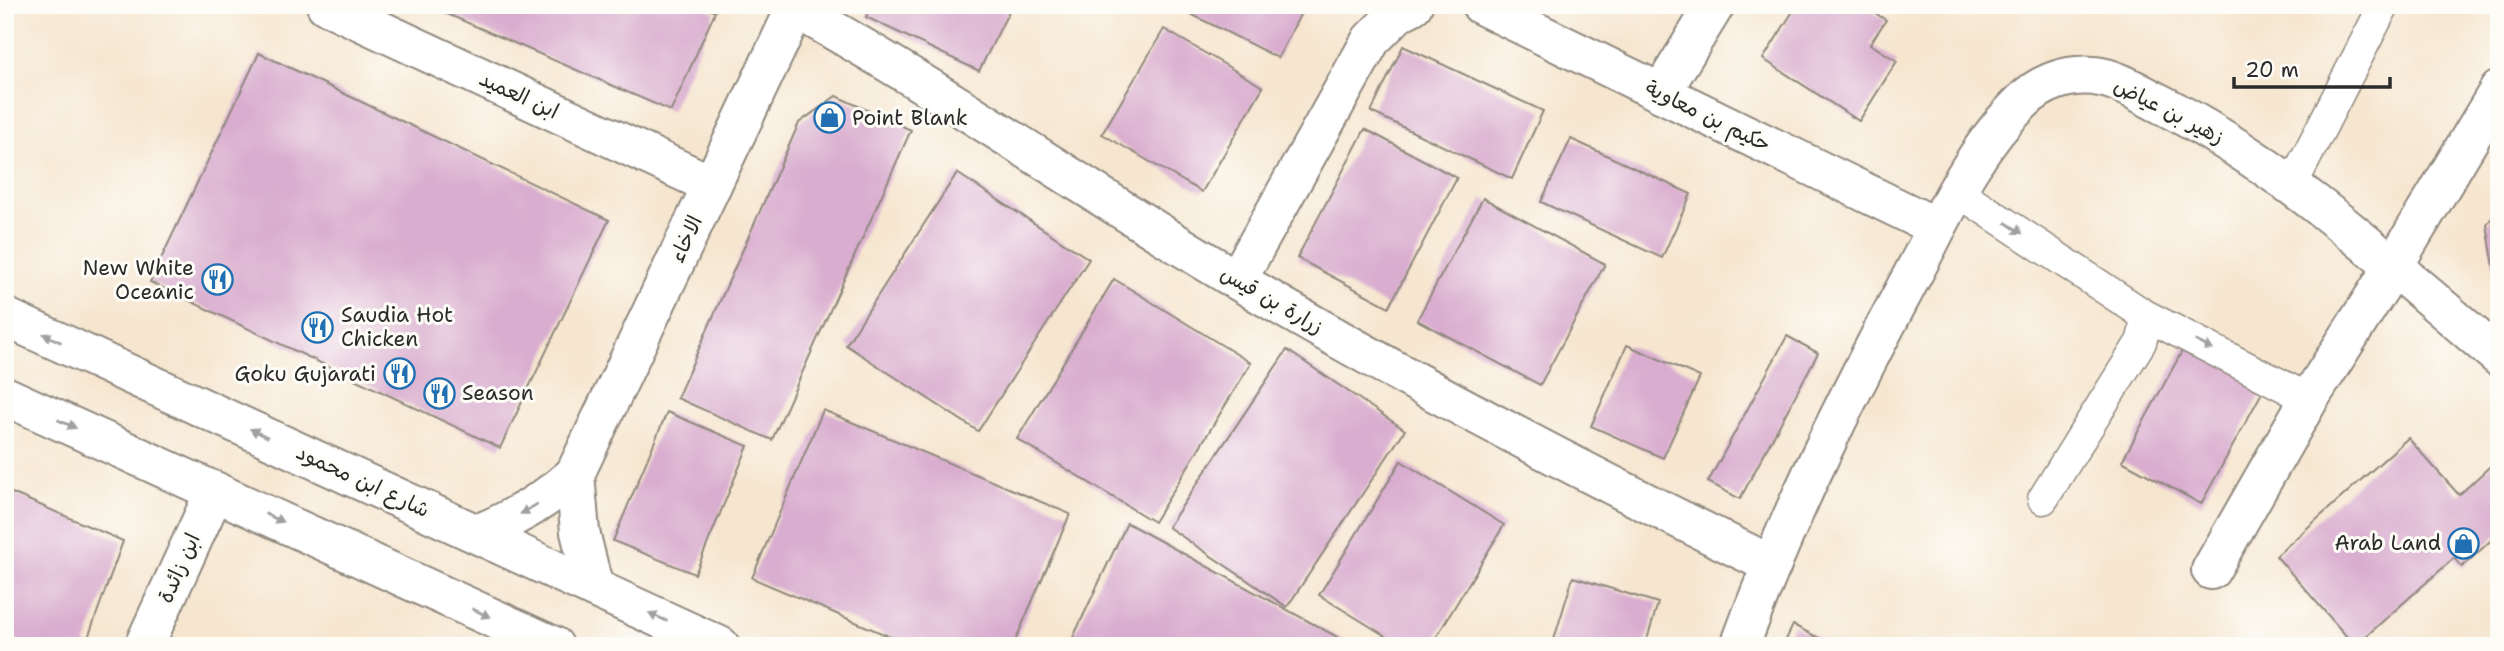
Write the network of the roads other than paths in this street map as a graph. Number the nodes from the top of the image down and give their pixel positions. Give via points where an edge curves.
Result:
1 (326, 5) edge
2 (1413, 5) edge
3 (1481, 5) edge
4 (1714, 5) edge
5 (2384, 5) edge
6 (794, 6) edge
7 (2499, 90) edge
8 (1661, 93) junction
9 (712, 185) junction
10 (2292, 185) junction
11 (1957, 191) junction
12 (1936, 227) junction
13 (2393, 267) junction
14 (1237, 280) junction
15 (2143, 314) junction
16 (5, 317) edge
17 (2499, 357) edge
18 (5, 396) edge
19 (2309, 399) junction
20 (575, 474) junction
21 (215, 491) junction
22 (2043, 499) dead end
23 (477, 534) junction
24 (1772, 565) junction
25 (2211, 570) dead end
26 (594, 588) junction
27 (144, 646) edge
28 (554, 646) edge
29 (720, 646) edge
30 (1740, 646) edge

1 - 9 street, ابن العميد
2 - 14 street via 1371,40
3 - 8 street, حكيم بن معاوية
4 - 8 street
5 - 10 lane
6 - 9 street, الاخاء
6 - 14 street, زرارة بن قيس
7 - 13 street
8 - 12 street, حكيم بن معاوية
9 - 20 street, الاخاء
10 - 11 street, زهير بن عياض via 2186,117 2094,75 2056,79 2024,100
10 - 13 street, زهير بن عياض
11 - 12 street, زهير بن عياض
11 -> 15 lane
12 - 24 street, زهير بن عياض via 1865,362
13 - 17 street, زهير بن عياض
13 - 19 street
14 - 24 street, زرارة بن قيس via 1501,428
15 -> 19 lane
15 - 22 lane via 2141,342
23 -> 16 street, شارع ابن محمود
18 -> 21 street
19 - 25 street
20 -> 23 street, الاخاء via 529,510
20 - 26 street via 580,531
21 - 27 street, ابن زائدة
21 -> 28 street
23 - 26 street, شارع ابن محمود
24 - 30 street
29 -> 26 street, شارع ابن محمود

